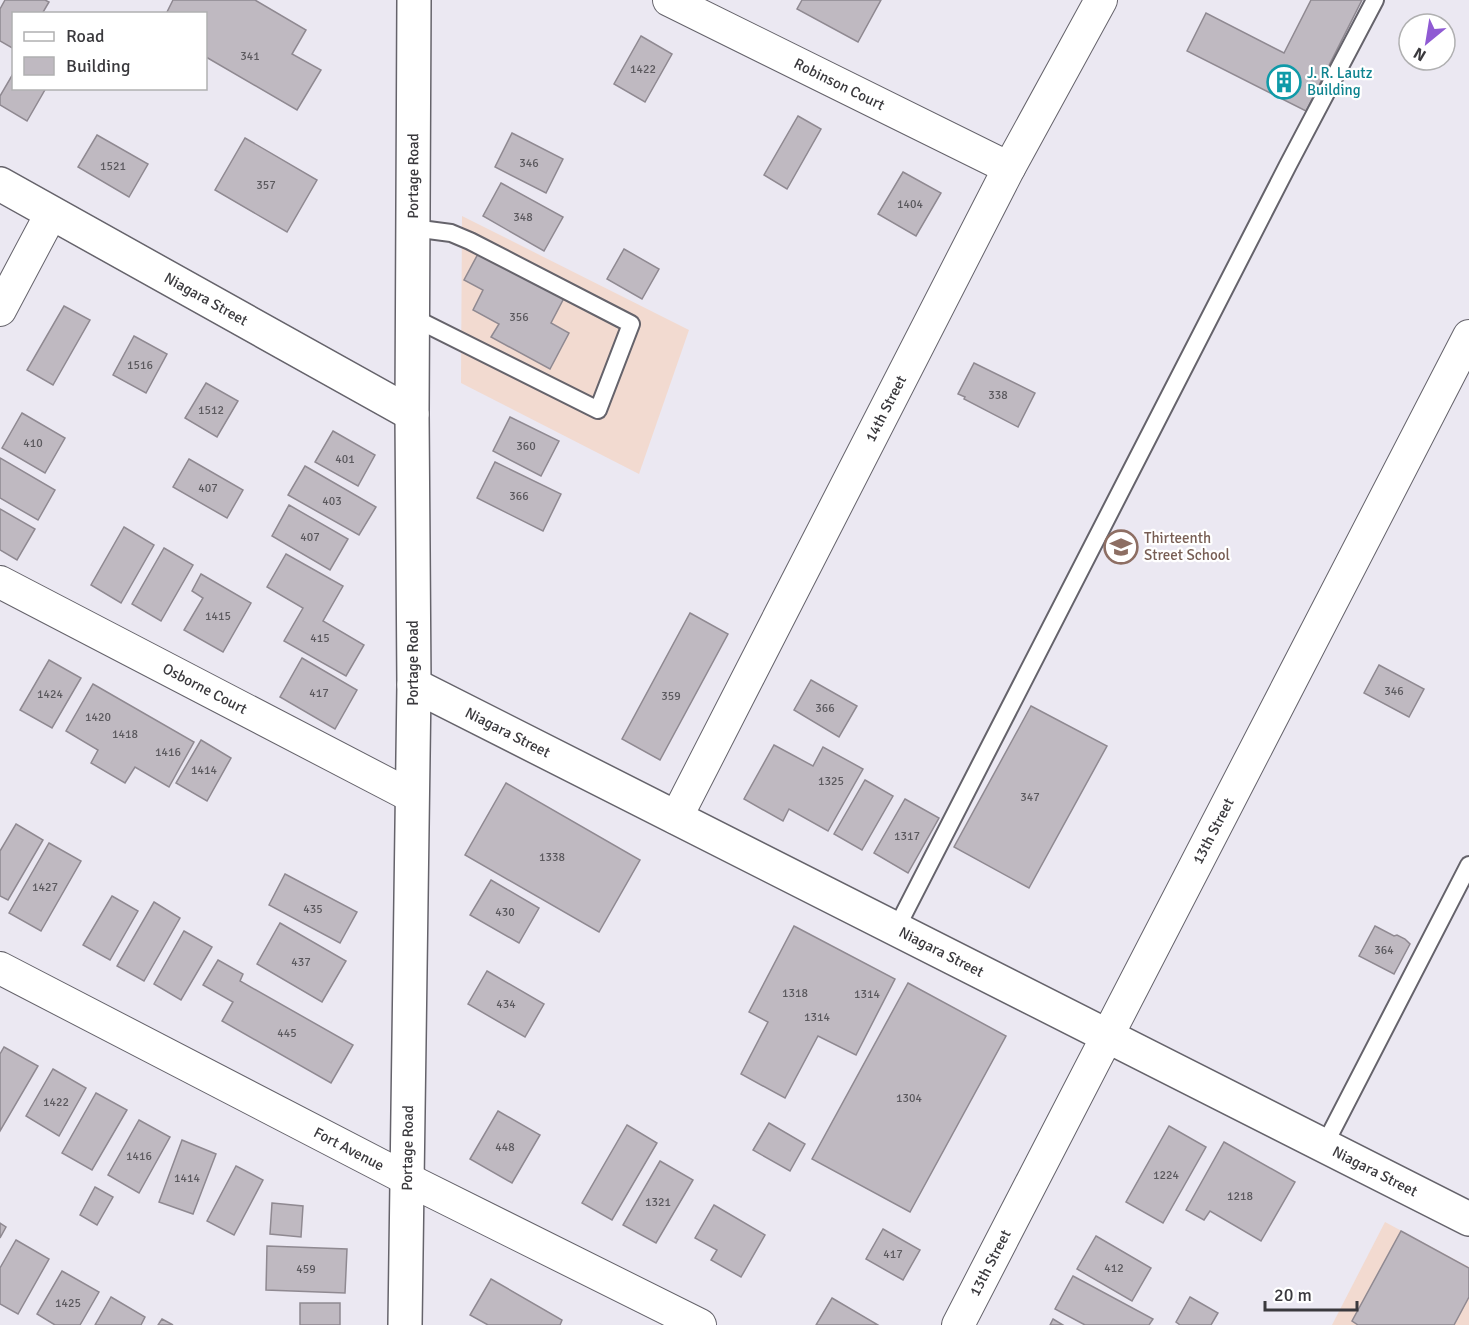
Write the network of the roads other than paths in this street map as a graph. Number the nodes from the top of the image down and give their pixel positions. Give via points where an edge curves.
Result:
1 (414, 0) edge
2 (669, 0) edge
3 (1101, 0) edge
4 (1375, 0) edge
5 (1009, 168) junction
6 (0, 183) edge
7 (51, 214) junction
8 (413, 228) junction
9 (0, 310) edge
10 (412, 317) junction
11 (1469, 336) edge
12 (412, 414) junction
13 (0, 582) edge
14 (414, 685) junction
15 (411, 796) junction
16 (676, 818) junction
17 (1469, 865) edge
18 (896, 929) junction
19 (0, 968) edge
20 (1108, 1036) junction
21 (1324, 1146) junction
22 (407, 1179) junction
23 (1469, 1219) edge
24 (405, 1325) edge
25 (700, 1325) edge
26 (958, 1325) edge

1 - 8 street, Portage Road
2 - 5 street, Robinson Court
3 - 5 street, 14th Street
4 - 18 lane
5 - 16 street, 14th Street
6 - 7 street, Niagara Street
7 - 9 street
7 - 12 street, Niagara Street
8 - 10 street, Portage Road
8 - 10 lane via 451,232 631,324 598,410
10 - 12 street, Portage Road
11 - 20 street, 13th Street
12 - 14 street, Portage Road
13 - 15 street, Osborne Court
14 - 15 street, Portage Road
14 - 16 street, Niagara Street
15 - 22 street, Portage Road
16 - 18 street, Niagara Street
17 - 21 lane
18 - 20 street, Niagara Street
19 - 22 street, Fort Avenue
20 - 21 street, Niagara Street
20 - 26 street, 13th Street
21 - 23 street, Niagara Street
22 - 24 street, Portage Road
22 - 25 street, Fort Avenue

